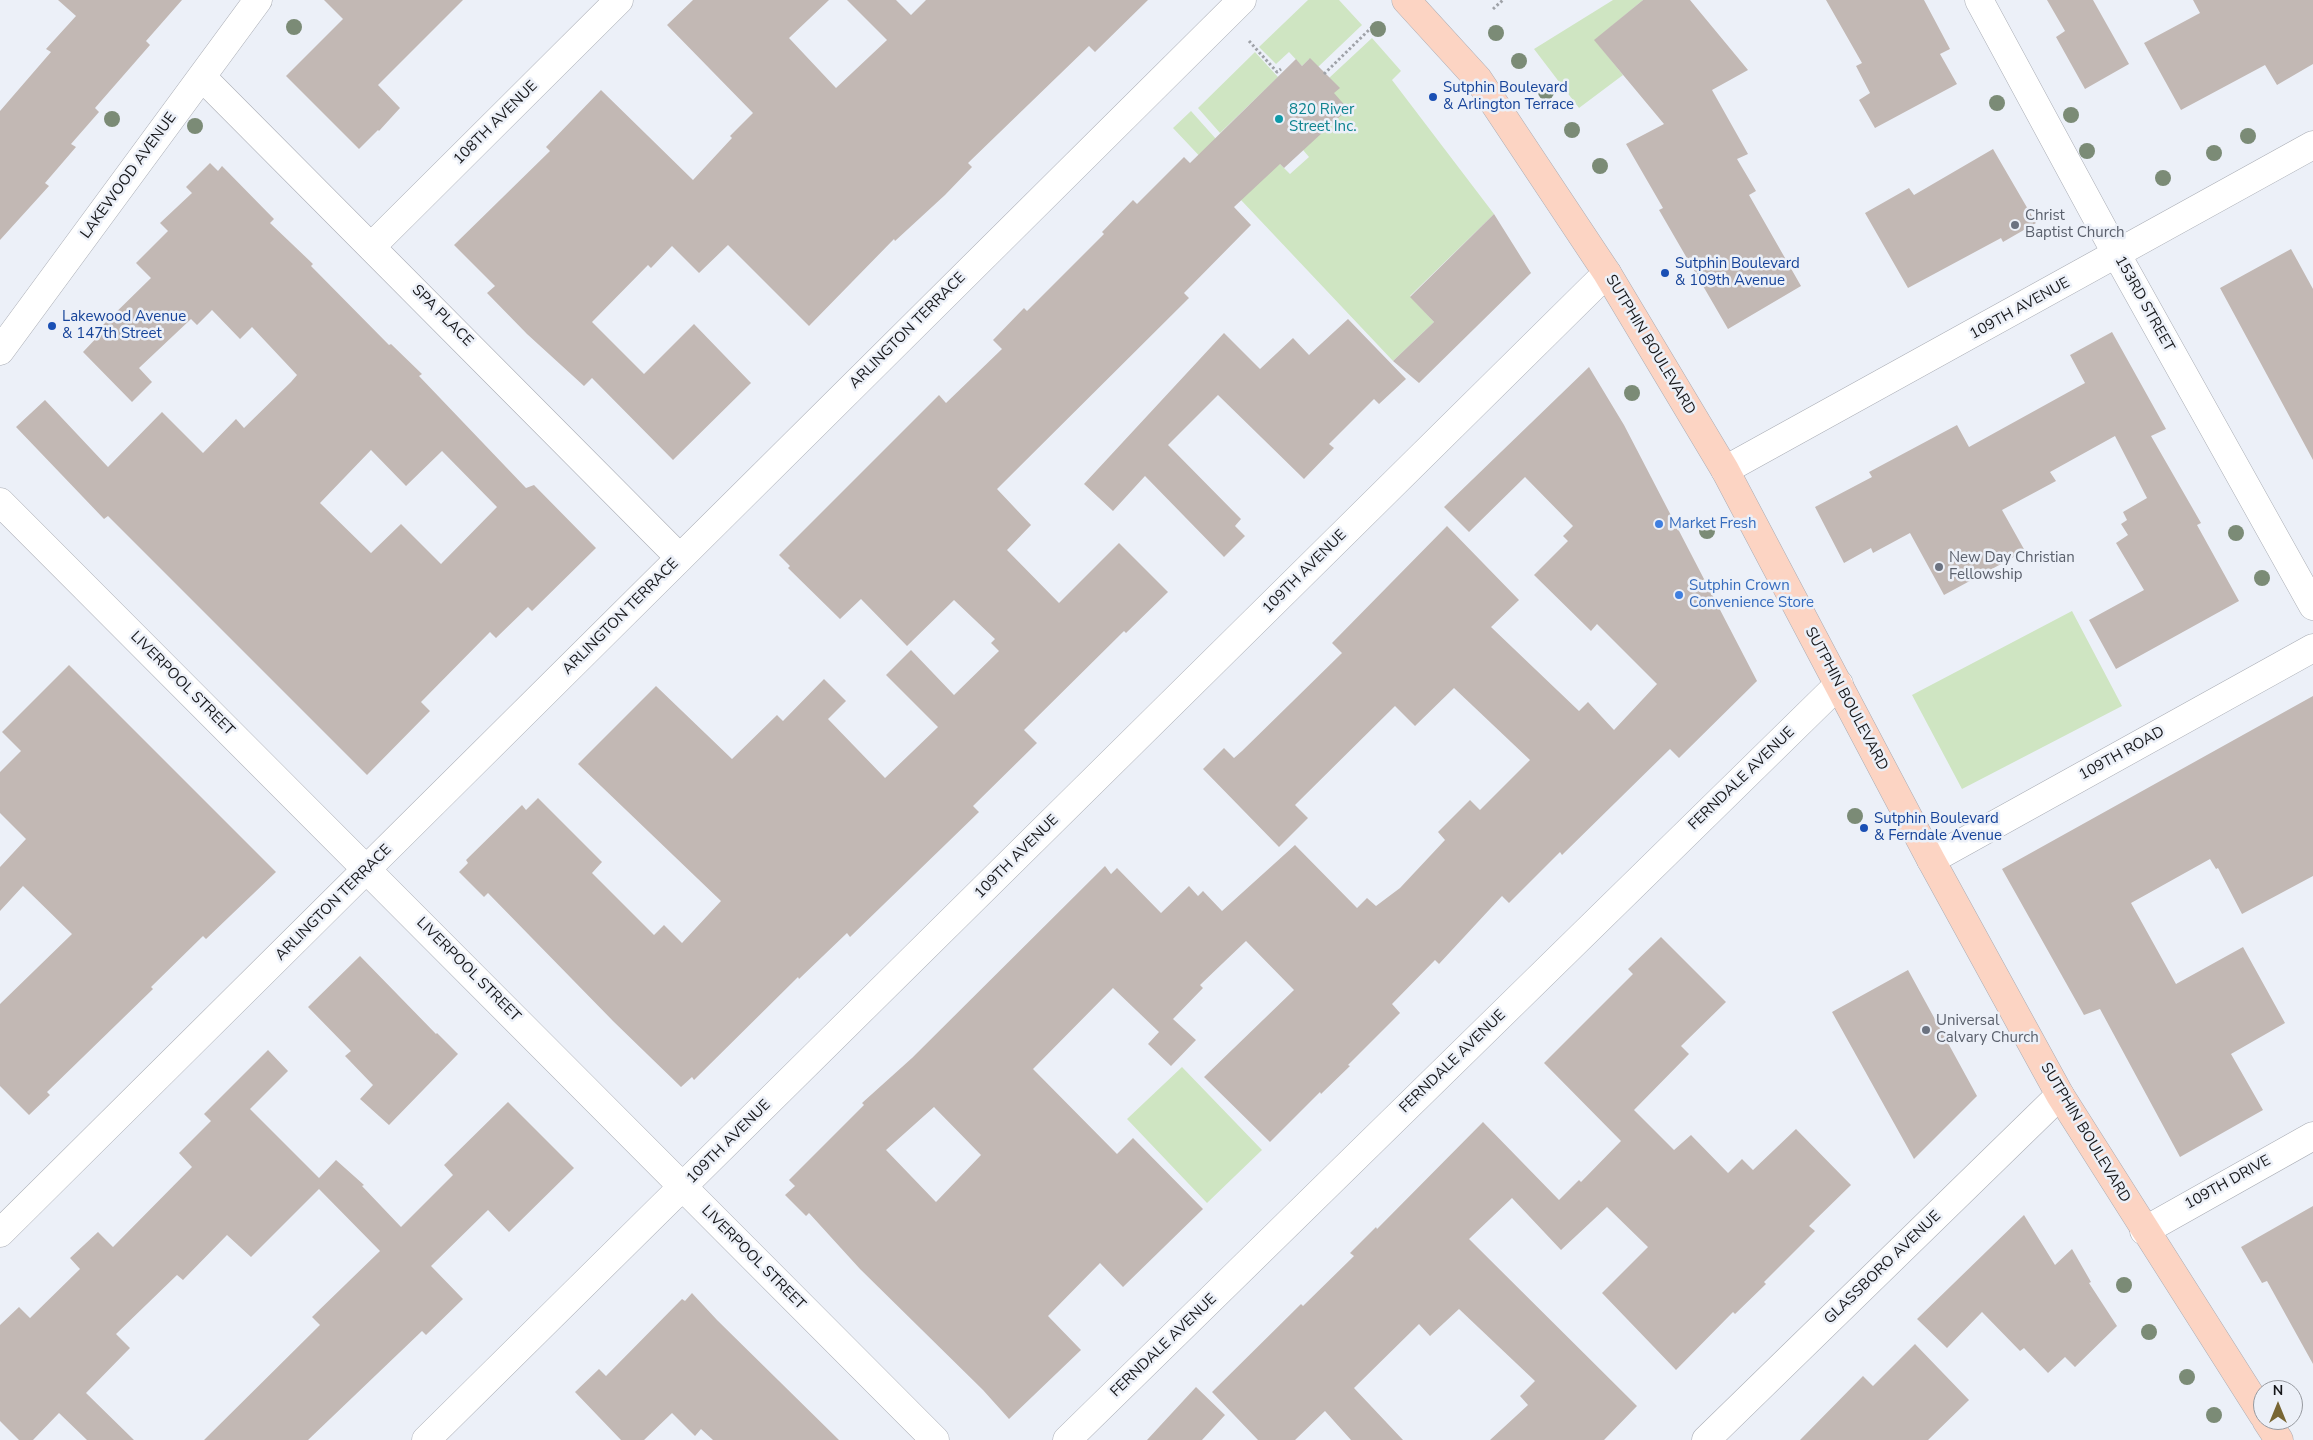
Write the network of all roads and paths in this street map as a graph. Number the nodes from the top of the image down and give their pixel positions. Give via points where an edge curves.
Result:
1 (258, 0) edge
2 (619, 0) edge
3 (1242, 0) edge
4 (1406, 0) edge
5 (1503, 0) edge
6 (1979, 0) edge
7 (1493, 9) dead end
8 (1374, 25) dead end
9 (1248, 40) dead end
10 (1280, 69) dead end
11 (1324, 74) dead end
12 (202, 77) junction
13 (2313, 145) edge
14 (372, 246) junction
15 (2117, 255) junction
16 (1607, 273) junction
17 (0, 351) edge
18 (1725, 470) junction
19 (0, 502) edge
20 (680, 558) junction
21 (2313, 606) edge
22 (2313, 648) edge
23 (1839, 684) junction
24 (1931, 860) junction
25 (368, 869) junction
26 (2060, 1095) junction
27 (2313, 1136) edge
28 (683, 1188) junction
29 (2144, 1230) junction
30 (0, 1233) edge
31 (2253, 1399) edge
32 (426, 1440) edge
33 (935, 1440) edge
34 (1068, 1440) edge
35 (1706, 1440) edge

1 - 12 street, LAKEWOOD AVENUE
2 - 14 street, 108TH AVENUE
3 - 20 street, ARLINGTON TERRACE
4 - 16 main road, SUTPHIN BOULEVARD via 1478,79
5 - 7 path
6 - 15 street, 153RD STREET
8 - 11 path
9 - 10 path via 1277,72
12 - 14 street, SPA PLACE
12 - 17 street, LAKEWOOD AVENUE
13 - 15 street, 109TH AVENUE
14 - 20 street, SPA PLACE
15 - 18 street, 109TH AVENUE
15 - 21 street, 153RD STREET
16 - 18 main road, SUTPHIN BOULEVARD
16 - 28 street, 109TH AVENUE
18 - 23 main road, SUTPHIN BOULEVARD
19 - 25 street, LIVERPOOL STREET
20 - 25 street, ARLINGTON TERRACE
22 - 24 street, 109TH ROAD
23 - 24 main road, SUTPHIN BOULEVARD
23 - 34 street, FERNDALE AVENUE
24 - 26 main road, SUTPHIN BOULEVARD
25 - 28 street, LIVERPOOL STREET
25 - 30 street, ARLINGTON TERRACE
26 - 29 main road, SUTPHIN BOULEVARD
26 - 35 street, GLASSBORO AVENUE
27 - 29 street, 109TH DRIVE
28 - 32 street, 109TH AVENUE
28 - 33 street, LIVERPOOL STREET
29 - 31 main road, SUTPHIN BOULEVARD

